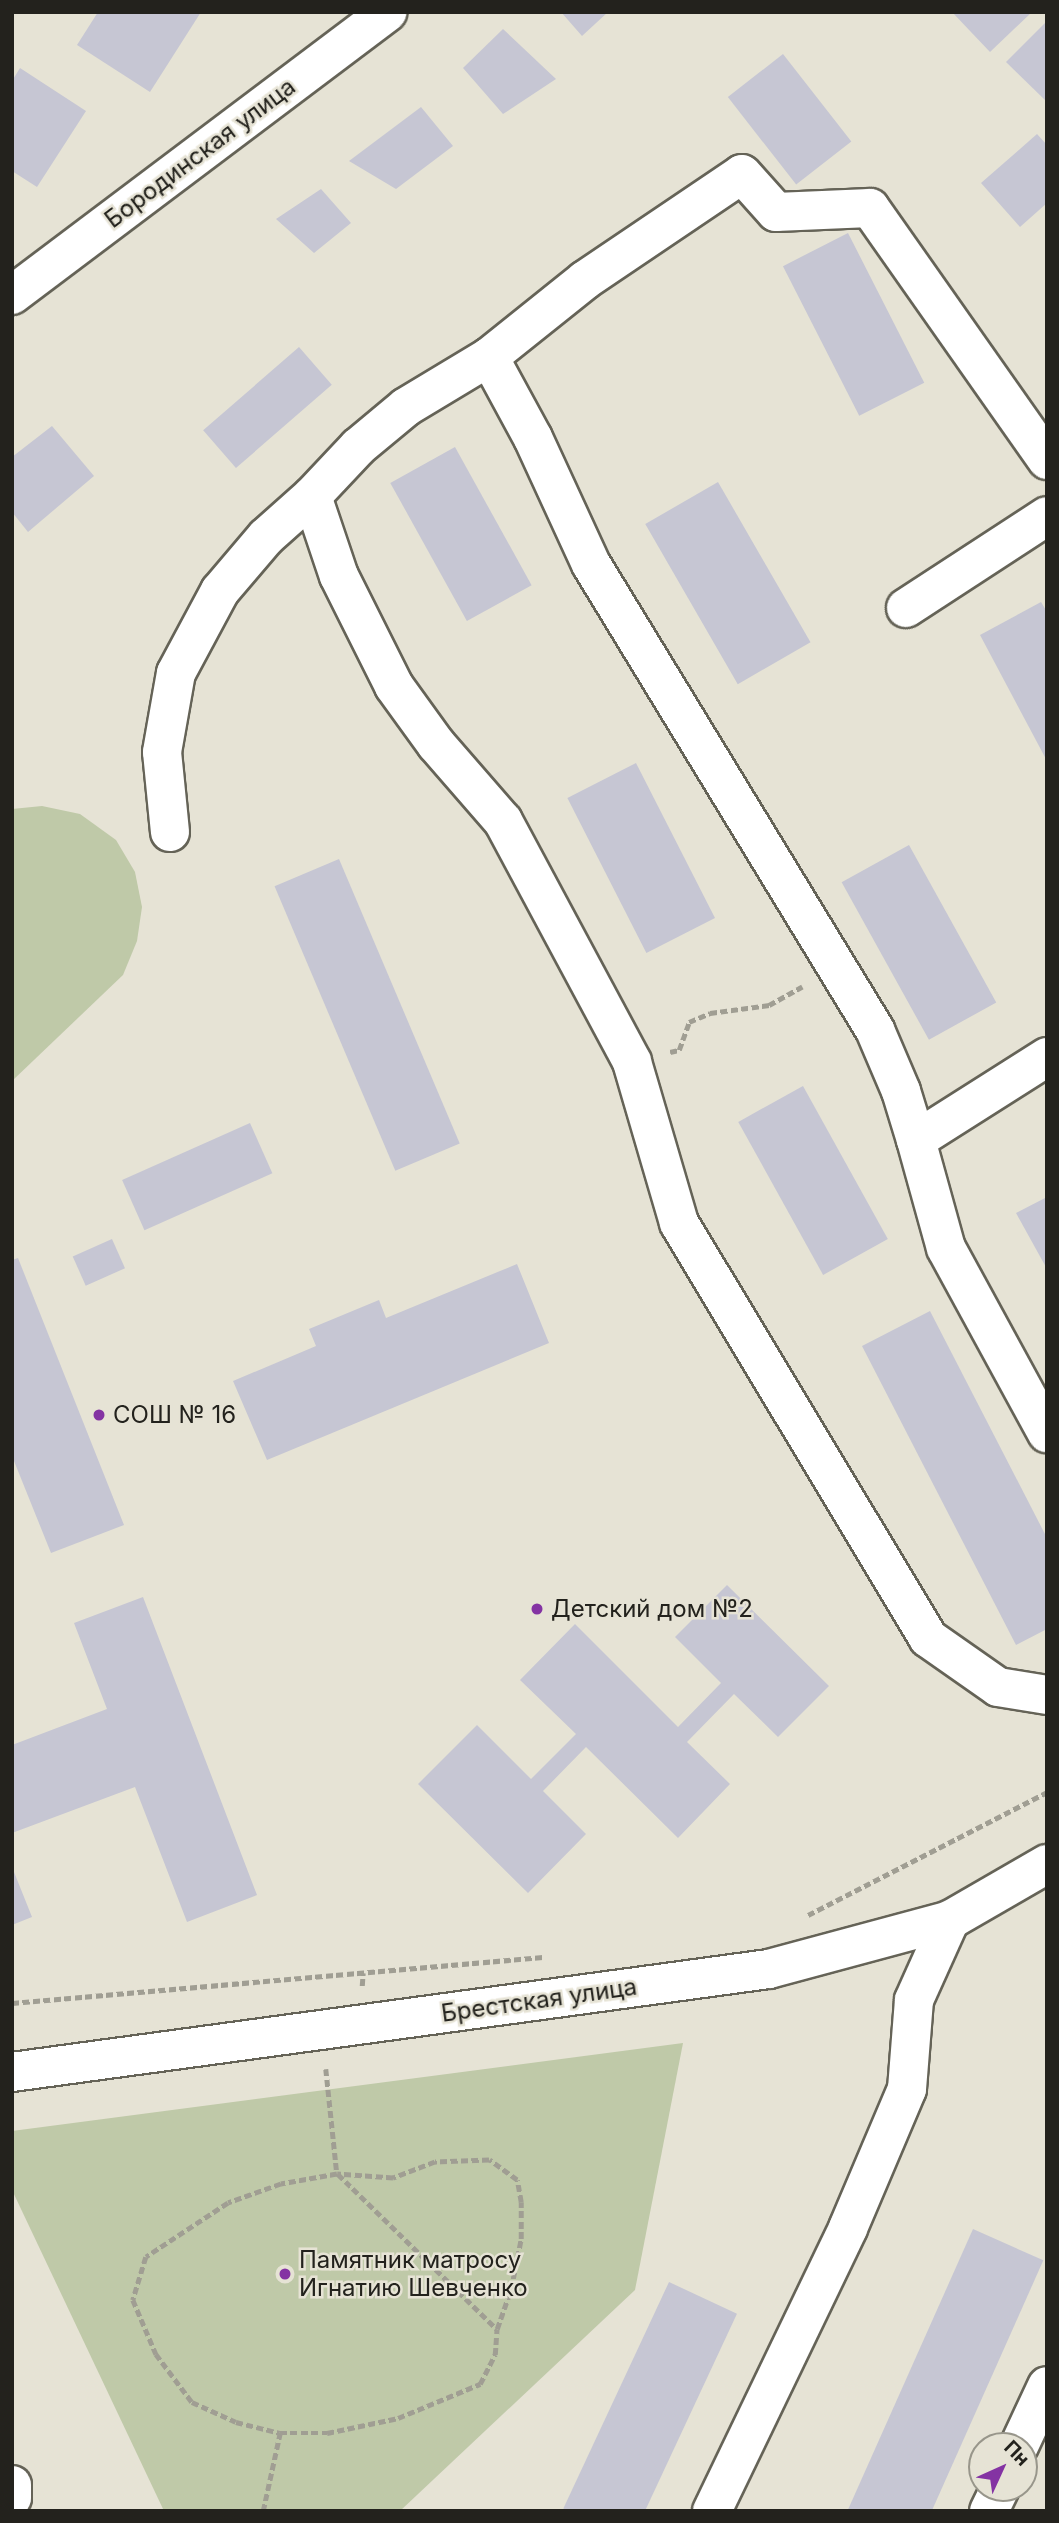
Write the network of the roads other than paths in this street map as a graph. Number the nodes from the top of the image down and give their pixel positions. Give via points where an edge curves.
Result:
1 (387, 12) edge
2 (12, 295) edge
3 (489, 357) junction
4 (1047, 460) edge
5 (312, 496) junction
6 (1047, 516) edge
7 (906, 608) dead end
8 (170, 832) dead end
9 (1047, 1057) edge
10 (916, 1140) junction
11 (1047, 1433) edge
12 (1047, 1695) edge
13 (1047, 1864) edge
14 (950, 1920) junction
15 (12, 2072) edge
16 (1047, 2386) edge
17 (1026, 2432) edge
18 (12, 2485) edge
19 (12, 2498) edge
20 (712, 2511) edge

1 - 2 street, Бородинская улица
3 - 4 street via 585,280 742,174 776,212 870,208
3 - 5 street via 407,407 358,447
3 - 10 street via 592,564 875,1030
5 - 8 street via 266,537 220,591 176,673 162,752
5 - 12 street via 339,576 394,686 436,744 503,821 632,1062 679,1223 928,1638 999,1687
6 - 7 street
9 - 10 street
10 - 11 street via 946,1248
13 - 14 street, Брестская улица
14 - 15 street, Брестская улица via 769,1969
14 - 20 street via 914,2000 907,2089 849,2228
16 - 17 street
18 - 19 street

